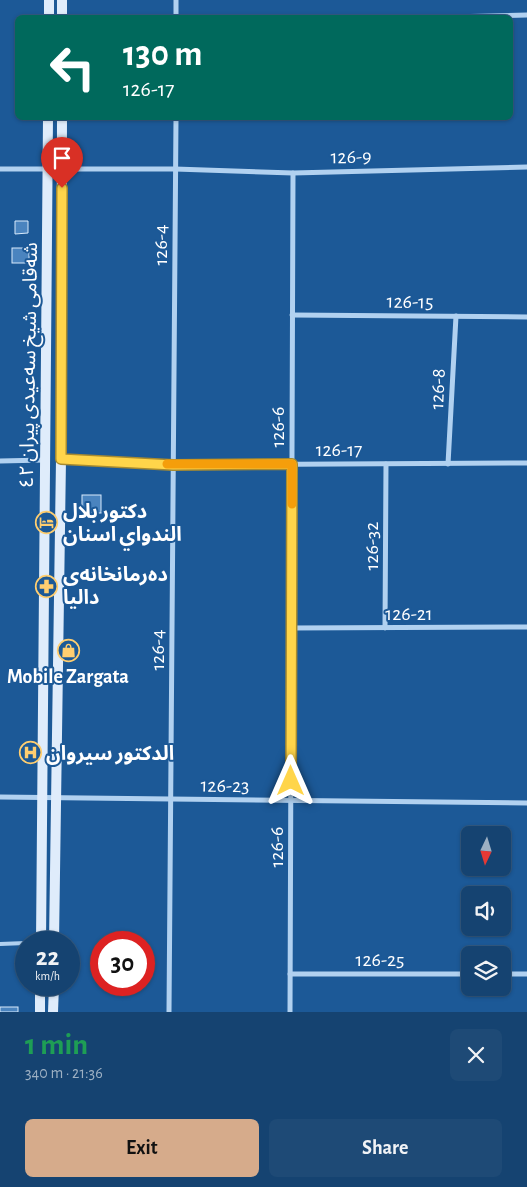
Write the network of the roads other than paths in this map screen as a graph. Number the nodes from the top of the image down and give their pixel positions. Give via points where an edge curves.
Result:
1 (49, 0) edge
2 (62, 0) edge
3 (176, 0) edge
4 (49, 15) edge
5 (62, 15) edge
6 (176, 15) edge
7 (513, 15) edge
8 (527, 15) edge
9 (48, 120) edge
10 (62, 120) edge
11 (176, 120) edge
12 (527, 167) edge
13 (0, 168) edge
14 (48, 168) junction
15 (62, 168) junction
16 (175, 169) junction
17 (292, 173) junction
18 (292, 315) junction
19 (456, 316) junction
20 (527, 317) edge
21 (61, 459) junction
22 (45, 460) junction
23 (0, 461) edge
24 (292, 464) junction
25 (386, 464) junction
26 (448, 464) junction
27 (527, 464) edge
28 (173, 465) junction
29 (527, 627) edge
30 (291, 628) junction
31 (385, 628) junction
32 (42, 796) junction
33 (0, 797) edge
34 (56, 797) junction
35 (171, 799) junction
36 (291, 800) junction
37 (527, 803) edge
38 (41, 931) edge
39 (54, 931) edge
40 (15, 943) edge
41 (0, 944) edge
42 (290, 974) junction
43 (461, 974) edge
44 (511, 974) edge
45 (527, 974) edge
46 (40, 996) edge
47 (54, 996) edge
48 (40, 1012) edge
49 (53, 1012) edge
50 (169, 1012) edge
51 (290, 1012) edge

1 - 4 main road
2 - 5 main road
3 - 6 street
7 - 8 street
9 - 14 main road, شەقامی شیخ سەعیدی پیران ٤٢
10 - 15 main road, شەقامی شیخ سەعیدی پیران ٤٢
11 - 16 street, 126-4
12 - 17 street, 126-9
13 - 14 street, 126-9
14 - 15 street, 126-9
14 - 22 main road, شەقامی شیخ سەعیدی پیران ٤٢
15 - 16 street, 126-9
15 - 21 main road, شەقامی شیخ سەعیدی پیران ٤٢
16 - 17 street, 126-9
16 - 28 street, 126-4
17 - 18 street, 126-6
18 - 19 street, 126-15
18 - 24 street, 126-6
19 - 20 street, 126-15
19 - 26 street, 126-8
21 - 28 street, 126-17
21 - 34 main road, شەقامی شیخ سەعیدی پیران ٤٢
22 - 23 street
22 - 32 main road, شەقامی شیخ سەعیدی پیران ٤٢
24 - 25 street, 126-17
24 - 28 street, 126-17
24 - 30 street, 126-6
25 - 26 street, 126-17
25 - 31 street, 126-32
26 - 27 street, 126-17
28 - 35 street, 126-4
29 - 31 street, 126-21
30 - 31 street, 126-21
30 - 36 street, 126-6
32 - 33 street, 126-23
32 - 34 street, 126-23
32 - 38 main road, شەقامی شیخ سەعیدی پیران ٤٢
34 - 35 street, 126-23
34 - 39 main road, شەقامی شیخ سەعیدی پیران ٤٢
35 - 36 street, 126-23
35 - 50 street, 126-4
36 - 37 street, 126-23
36 - 42 street, 126-6
40 - 41 lane
42 - 43 street, 126-25
42 - 51 street, 126-6
44 - 45 street
46 - 48 main road
47 - 49 main road

